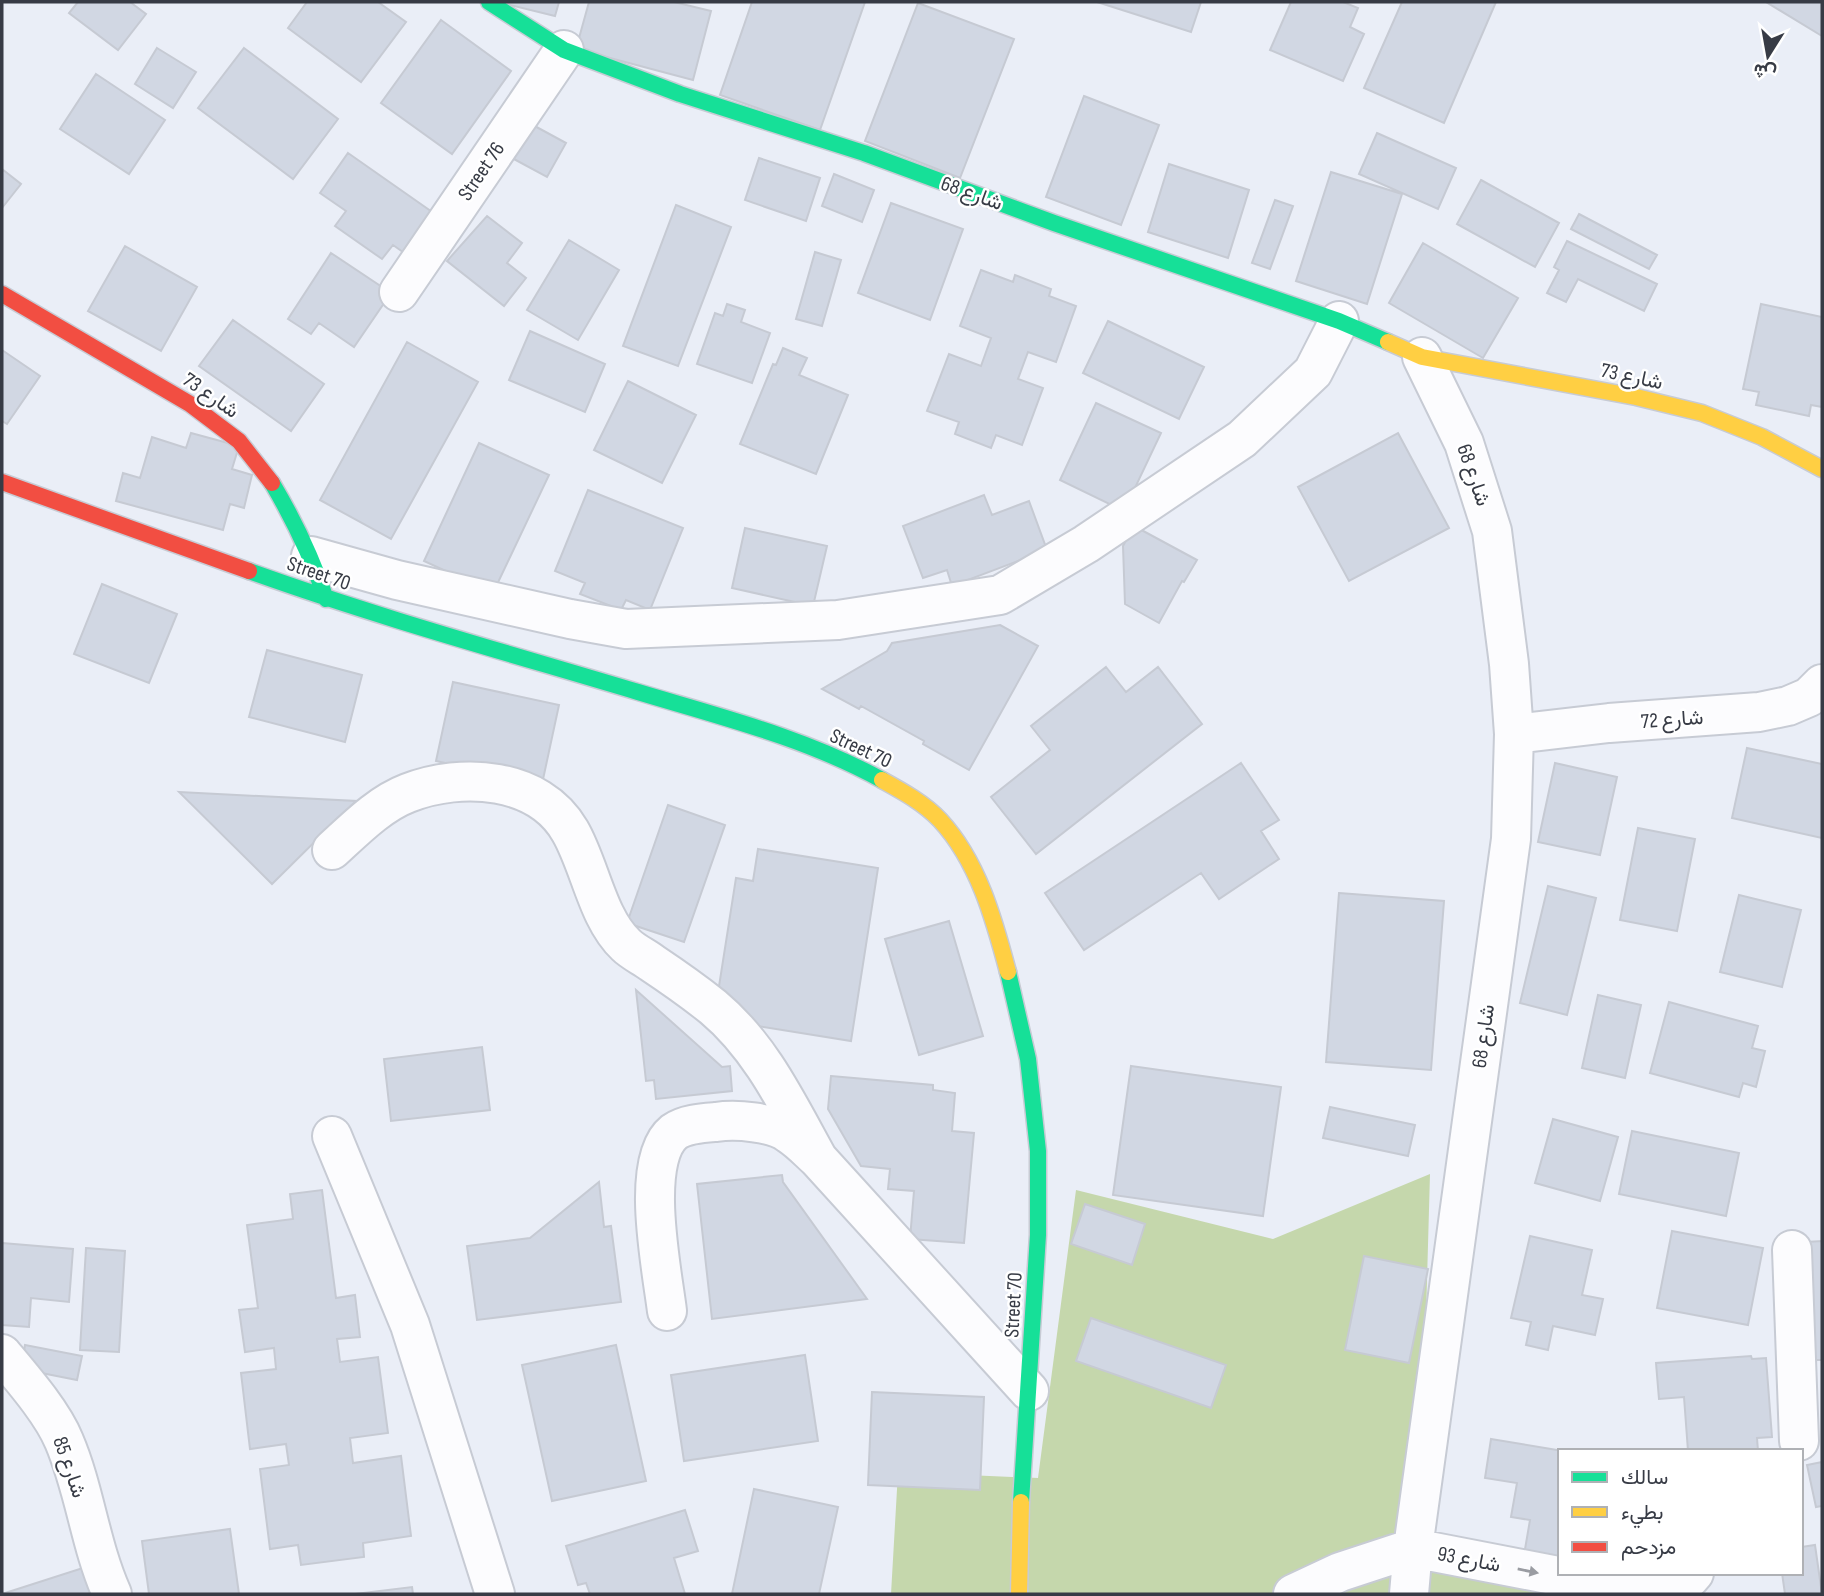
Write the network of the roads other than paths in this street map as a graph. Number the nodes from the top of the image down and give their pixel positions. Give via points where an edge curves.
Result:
1 (489, 2) edge
2 (564, 50) junction
3 (399, 292) dead end
4 (2, 294) edge
5 (1339, 321) junction
6 (1422, 357) junction
7 (1822, 469) edge
8 (2, 482) edge
9 (311, 556) junction
10 (326, 599) junction
11 (1822, 684) edge
12 (1514, 734) junction
13 (332, 850) dead end
14 (332, 1136) dead end
15 (818, 1159) junction
16 (1792, 1250) dead end
17 (667, 1311) dead end
18 (2, 1354) edge
19 (1029, 1391) junction
20 (1806, 1443) edge
21 (1413, 1548) junction
22 (1692, 1575) edge
23 (112, 1594) edge
24 (495, 1594) edge
25 (1019, 1594) edge
26 (1293, 1594) edge
27 (1409, 1594) edge
28 (1653, 1594) edge

1 - 2 street, شارع 68
2 - 3 street, Street 76
2 - 5 street, شارع 68
4 - 9 street, شارع 73 via 190,404 239,441 271,481
5 - 6 street, شارع 68
5 - 9 street via 1313,372 1242,439 1086,544 1000,595 838,620 626,629 397,580
6 - 7 street, شارع 73 via 1702,413 1762,437
6 - 12 street, شارع 68 via 1464,443 1493,531
8 - 10 street, Street 70
9 - 10 street, شارع 73
10 - 19 street, Street 70 via 775,733 860,768 907,794 939,819 963,851 992,913 1028,1059 1038,1151
11 - 12 street, شارع 72 via 1809,697 1759,712
12 - 21 street, شارع 68 via 1511,839
13 - 15 street via 407,793 445,783 486,781 547,803 572,834 605,915 625,945 715,1009 762,1060
14 - 24 street via 411,1325
15 - 17 street via 788,1132 755,1123 722,1121 674,1132 662,1148 654,1195
15 - 19 street
16 - 20 street
18 - 23 street, شارع 85 via 63,1439
19 - 25 street, Street 70
21 - 26 street, شارع 93 via 1340,1572
21 - 27 street, شارع 68
21 -> 28 street, شارع 93
22 - 28 street, شارع 93 via 1672,1591

